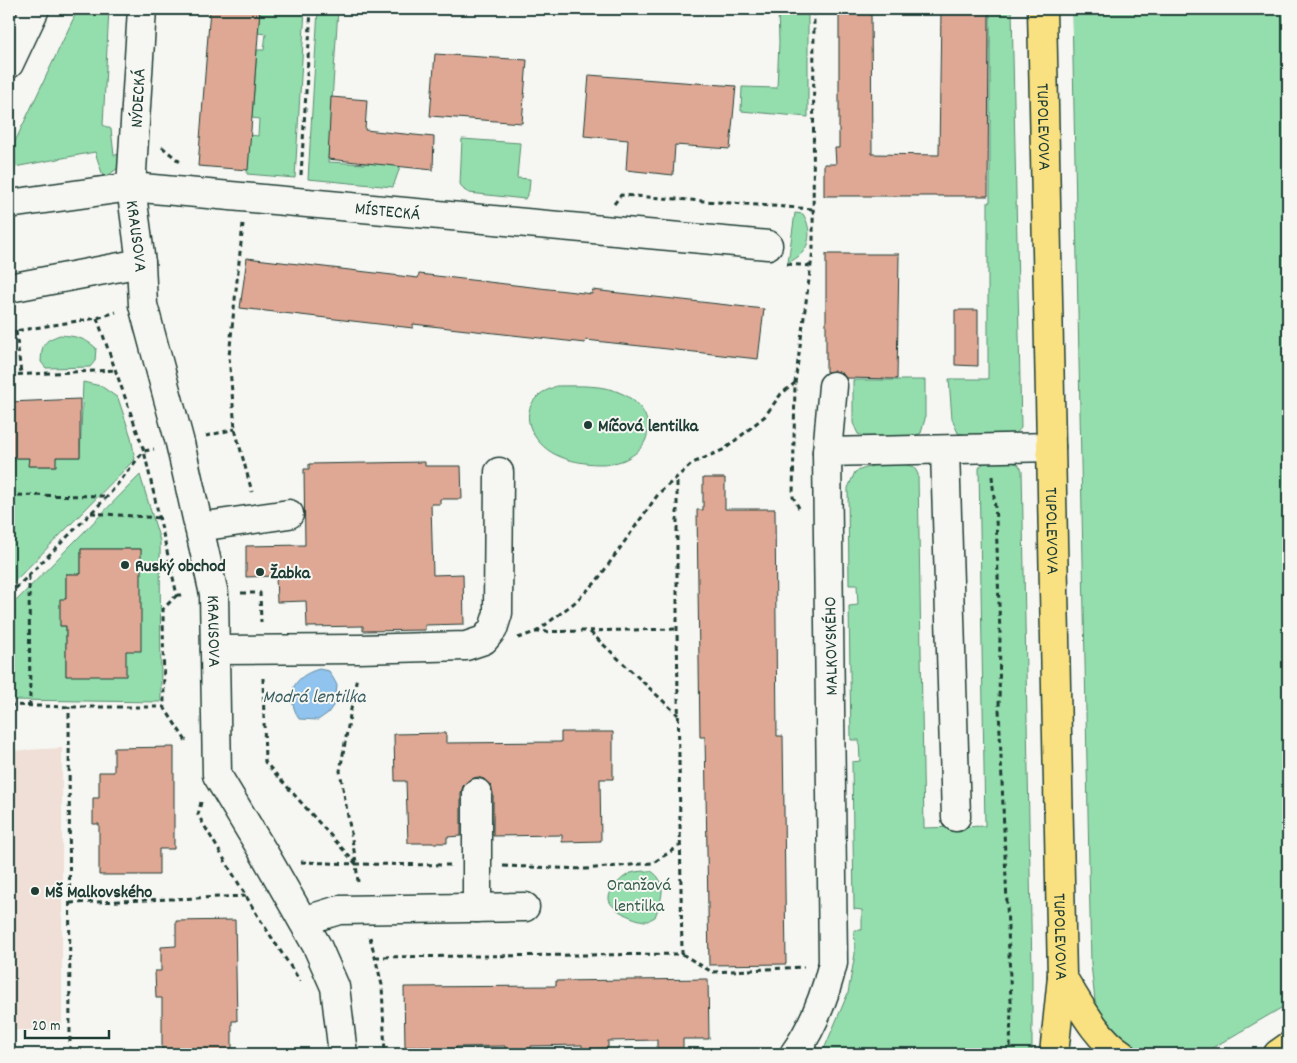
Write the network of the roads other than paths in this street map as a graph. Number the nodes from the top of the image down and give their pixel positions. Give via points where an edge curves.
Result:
1 (36, 9) edge
2 (142, 9) edge
3 (1042, 9) edge
4 (9, 64) edge
5 (132, 187) junction
6 (9, 204) edge
7 (775, 254) road end
8 (141, 263) junction
9 (9, 288) edge
10 (833, 386) dead end
11 (1051, 448) junction
12 (945, 450) junction
13 (827, 452) junction
14 (499, 472) dead end
15 (289, 514) dead end
16 (199, 527) junction
17 (215, 650) junction
18 (477, 793) dead end
19 (956, 817) dead end
20 (525, 907) dead end
21 (478, 908) junction
22 (303, 921) junction
23 (1062, 977) junction
24 (1288, 1047) edge
25 (343, 1054) edge
26 (794, 1054) edge
27 (1054, 1054) edge
28 (1122, 1054) edge
29 (1278, 1054) edge

1 - 4 street
2 - 5 street, NÝDECKÁ
3 - 11 main road, TUPOLEVOVA
5 - 6 street, MÍSTECKÁ
5 - 7 street, MÍSTECKÁ via 300,201
5 - 8 street, KRAUSOVA
8 - 9 street
8 - 16 street, KRAUSOVA via 143,305
10 - 13 street, MALKOVSKÉHO
11 - 12 street
11 - 23 main road, TUPOLEVOVA
12 - 13 street
12 - 19 street
13 - 26 street, MALKOVSKÉHO via 833,963 815,1020
14 - 17 street via 498,613 493,629 484,640 466,646
15 - 16 street
16 - 17 street, KRAUSOVA via 231,591
17 - 22 street, KRAUSOVA via 217,775
18 - 21 street
20 - 21 street
21 - 22 street via 339,910
22 - 25 street, KRAUSOVA via 335,987
23 - 27 main road, TUPOLEVOVA
23 - 28 main road via 1099,1033
24 - 29 main road

